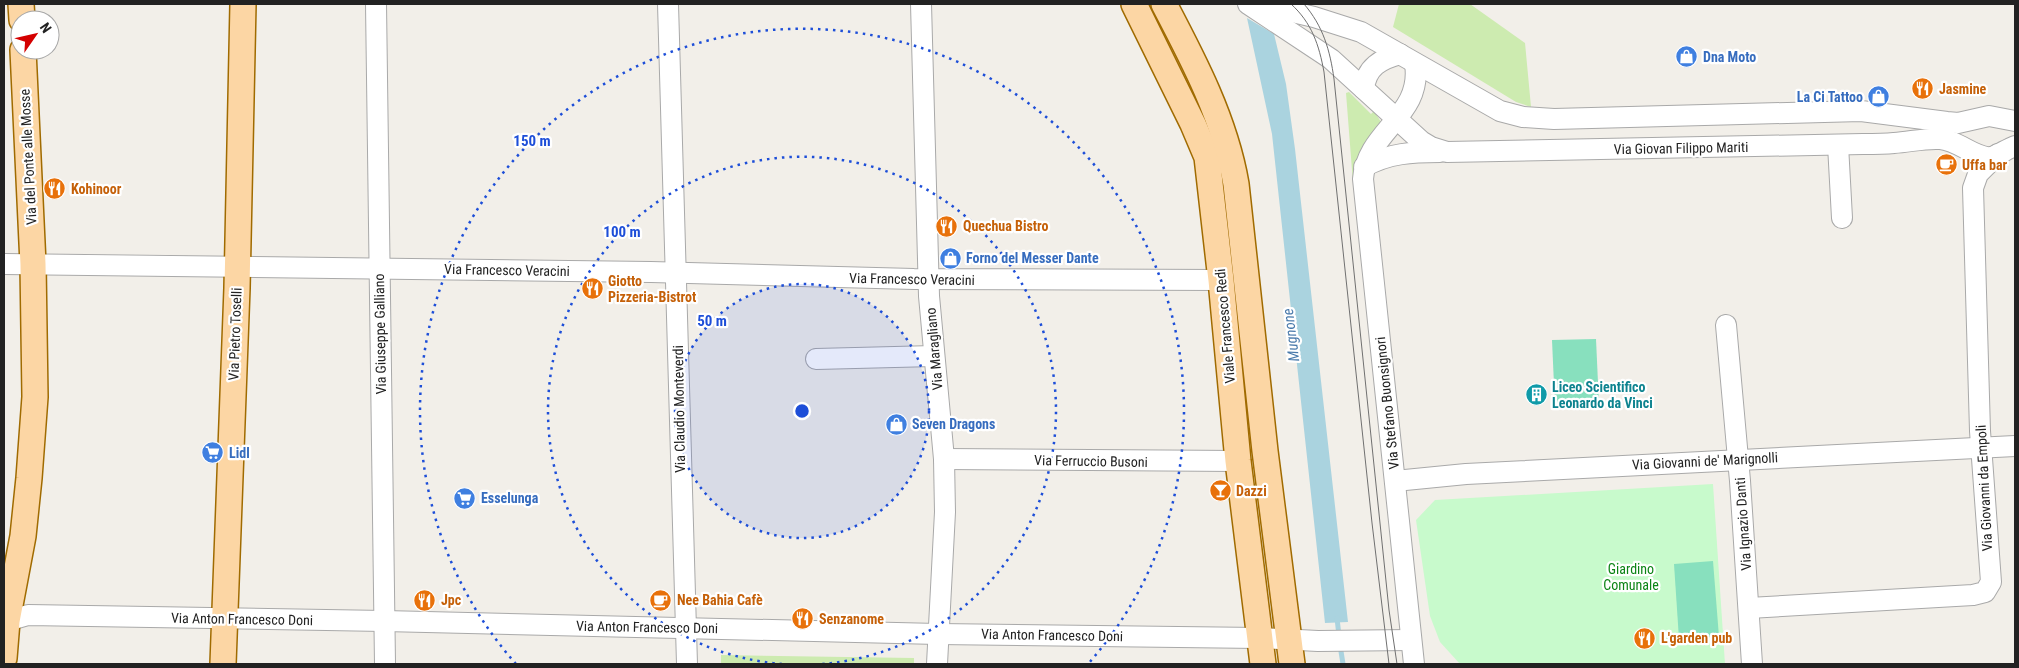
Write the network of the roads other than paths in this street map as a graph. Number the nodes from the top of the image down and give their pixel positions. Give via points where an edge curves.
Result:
1 (243, 4) edge
2 (376, 4) edge
3 (668, 4) edge
4 (921, 4) edge
5 (1134, 4) edge
6 (1248, 4) edge
7 (1259, 4) edge
8 (1169, 8) edge
9 (1284, 20) junction
10 (1408, 58) junction
11 (23, 60) edge
12 (1364, 89) junction
13 (1998, 119) edge
14 (1396, 120) junction
15 (1838, 145) junction
16 (2006, 150) edge
17 (1973, 151) junction
18 (1447, 152) junction
19 (1364, 167) junction
20 (1842, 218) dead end
21 (4, 264) edge
22 (33, 264) junction
23 (237, 266) junction
24 (380, 268) junction
25 (676, 273) junction
26 (928, 280) junction
27 (1221, 280) junction
28 (1726, 325) dead end
29 (934, 356) junction
30 (816, 360) dead end
31 (2015, 446) edge
32 (1982, 448) junction
33 (944, 459) junction
34 (1738, 460) junction
35 (1238, 461) junction
36 (1395, 481) junction
37 (1749, 608) junction
38 (224, 620) junction
39 (6, 621) edge
40 (384, 621) junction
41 (685, 628) junction
42 (938, 634) junction
43 (1259, 638) junction
44 (1288, 640) junction
45 (1411, 640) junction
46 (4, 658) edge
47 (223, 664) edge
48 (385, 664) edge
49 (687, 664) edge
50 (937, 664) edge
51 (1262, 664) edge
52 (1292, 664) edge
53 (1414, 664) edge
54 (1425, 664) edge
55 (1752, 664) edge

1 - 23 main road, Via Pietro Toselli
2 - 24 street, Via Giuseppe Galliano
3 - 25 street, Via Claudio Monteverdi
4 - 26 street, Via Maragliano
5 - 27 main road, Viale Francesco Redi via 1203,147 1212,194
6 - 9 street, Via Giovan Filippo Mariti
7 - 9 street, Via Giovan Filippo Mariti
8 - 44 main road, Viale Francesco Redi via 1216,112 1231,156
9 - 10 street, Via Giovan Filippo Mariti via 1314,17 1355,30
9 - 12 street, Via Giovan Filippo Mariti
10 - 12 street via 1383,59 1367,77
10 - 13 street, Via Giovan Filippo Mariti via 1491,107 1523,117 1564,119 1861,111 1947,122
10 - 14 street via 1417,74 1413,94
11 - 22 main road, Via del Ponte alle Mosse
12 - 14 street, Via Giovan Filippo Mariti
13 - 16 street via 2008,134
13 - 17 street via 1972,124 1968,140
14 - 18 street, Via Giovan Filippo Mariti via 1421,141
14 - 19 street, Via Stefano Buonsignori via 1370,152
15 - 17 street, Via Giovan Filippo Mariti via 1943,139
15 - 18 street, Via Giovan Filippo Mariti
15 - 20 street
16 - 17 street, Via Giovan Filippo Mariti via 1985,157
16 - 32 street, Via Giovanni da Empoli via 1978,174 1973,188
18 - 19 street via 1398,154
19 - 36 street, Via Stefano Buonsignori
21 - 22 street, Via Francesco Veracini
22 - 23 street, Via Francesco Veracini
22 - 39 main road, Via del Ponte alle Mosse via 33,436 23,536
23 - 24 street, Via Francesco Veracini
23 - 38 main road, Via Pietro Toselli
24 - 25 street, Via Francesco Veracini
24 - 40 street, Via Giuseppe Galliano
25 - 26 street, Via Francesco Veracini
25 - 41 street, Via Claudio Monteverdi
26 - 27 street, Via Francesco Veracini
26 - 29 street, Via Maragliano
27 - 35 main road, Viale Francesco Redi
28 - 34 street, Via Ignazio Danti
29 - 30 street
29 - 33 street, Via Maragliano
31 - 32 street, Via Giovanni de' Marignolli
32 - 34 street, Via Giovanni de' Marignolli
32 - 37 street, Via Giovanni da Empoli via 1991,582 1985,592
33 - 35 street, Via Ferruccio Busoni
33 - 42 street, Via Maragliano
34 - 36 street, Via Giovanni de' Marignolli via 1476,473
34 - 37 street, Via Ignazio Danti
35 - 43 main road, Viale Francesco Redi
36 - 45 street, Via Stefano Buonsignori
37 - 55 street, Via Ignazio Danti
38 - 39 street, Via Anton Francesco Doni via 28,615
38 - 40 street, Via Anton Francesco Doni
38 - 47 main road, Via Pietro Toselli
39 - 46 main road, Via del Ponte alle Mosse
40 - 41 street, Via Anton Francesco Doni
40 - 48 street, Via Giuseppe Galliano
41 - 42 street, Via Anton Francesco Doni
41 - 49 street, Via Claudio Monteverdi
42 - 43 street, Via Anton Francesco Doni
42 - 50 street, Via Maragliano
43 - 44 street, Via Anton Francesco Doni
43 - 51 main road, Viale Francesco Redi
44 - 45 street, Via Anton Francesco Doni
44 - 52 main road, Viale Francesco Redi
45 - 53 street, Via Stefano Buonsignori
45 - 54 street, Via Stefano Buonsignori

